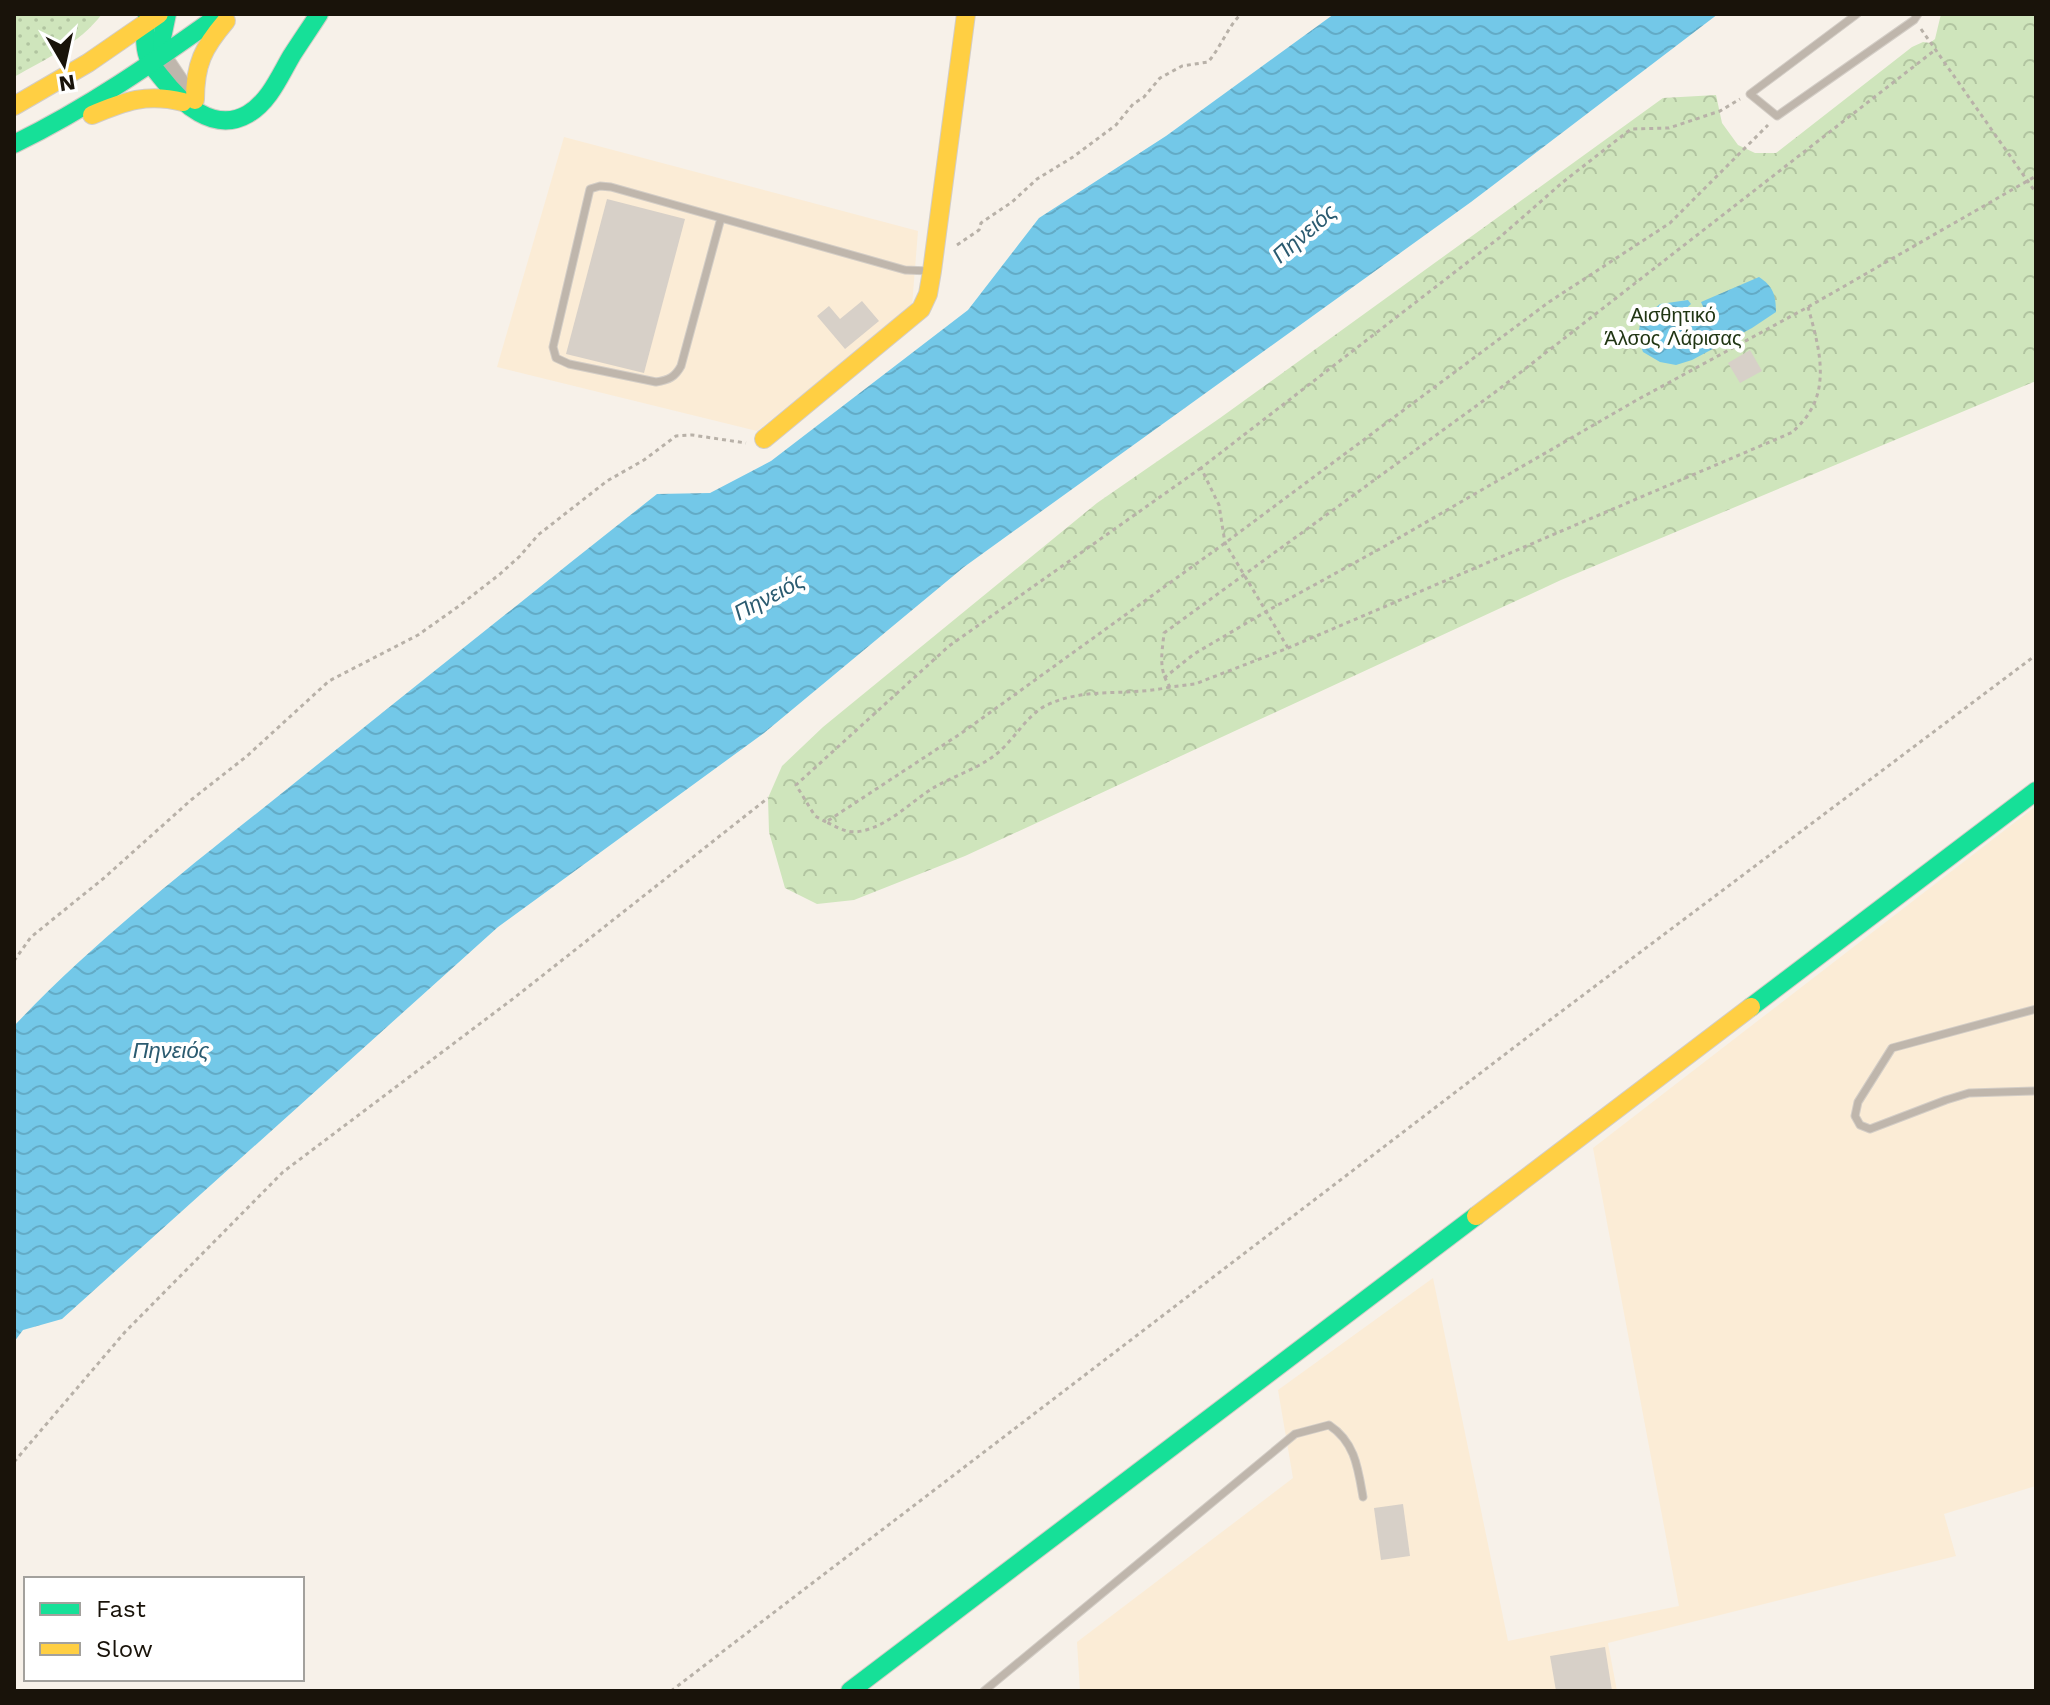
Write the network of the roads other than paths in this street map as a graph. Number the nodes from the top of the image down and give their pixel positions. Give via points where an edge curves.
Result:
1 (128, 14) edge
2 (167, 14) edge
3 (221, 14) edge
4 (233, 14) edge
5 (319, 14) edge
6 (966, 14) edge
7 (1857, 14) edge
8 (151, 17) edge
9 (1916, 17) edge
10 (157, 59) junction
11 (69, 74) junction
12 (189, 101) junction
13 (14, 106) edge
14 (51, 126) junction
15 (14, 144) edge
16 (721, 218) junction
17 (932, 271) junction
18 (764, 439) road end
19 (2036, 791) edge
20 (2036, 1009) edge
21 (2036, 1091) edge
22 (1363, 1497) dead end
23 (850, 1691) edge
24 (984, 1691) edge

1 - 11 street
2 - 10 street
3 - 10 street
4 - 12 street via 199,55
5 - 12 street via 258,106 225,121
6 - 17 street
7 - 9 lane via 1750,94 1777,116
8 - 10 street via 145,40
8 - 11 street
10 - 12 street
10 - 14 street
11 - 13 street
12 - 14 street via 128,100
14 - 15 street
16 - 16 lane via 611,187 590,189 553,347 556,358 656,382 676,375
16 - 17 lane via 905,270
17 - 18 street via 921,309
19 - 23 street
20 - 21 lane via 1892,1048 1858,1102 1855,1116 1870,1129 1969,1093
22 - 24 lane via 1358,1465 1343,1435 1329,1425 1295,1434

